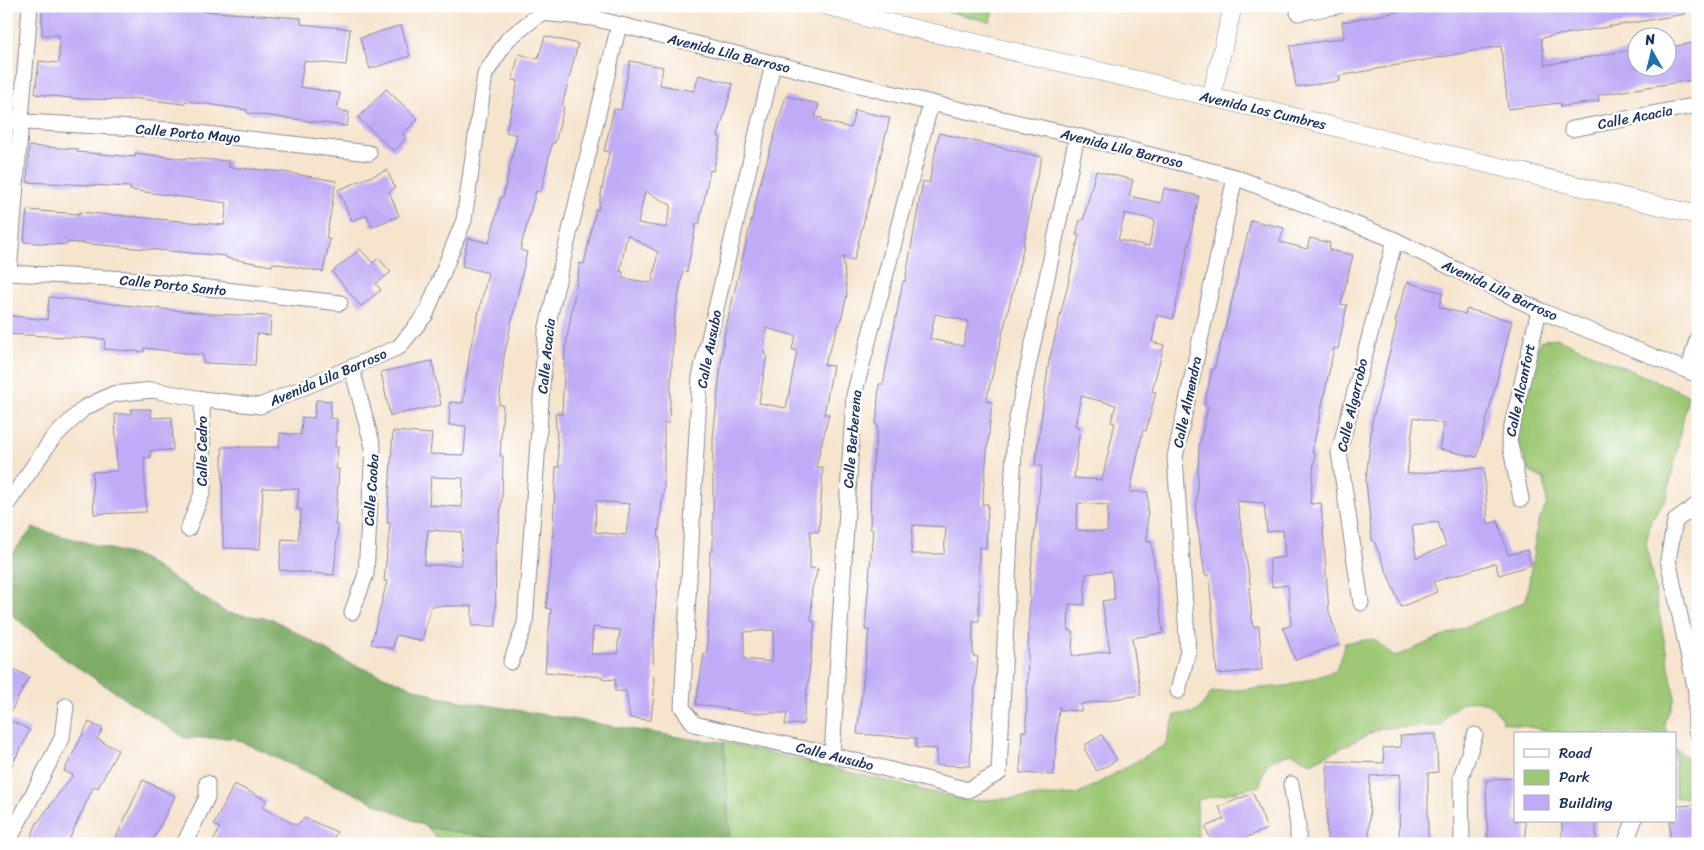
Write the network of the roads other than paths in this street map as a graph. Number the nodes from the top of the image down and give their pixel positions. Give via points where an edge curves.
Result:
1 (30, 6) edge
2 (828, 6) edge
3 (1233, 6) edge
4 (1338, 6) edge
5 (865, 12) edge
6 (1298, 13) dead end
7 (619, 25) junction
8 (774, 64) junction
9 (1211, 98) junction
10 (931, 103) junction
11 (1698, 105) edge
12 (13, 121) edge
13 (1572, 129) dead end
14 (1077, 136) junction
15 (369, 153) dead end
16 (1235, 177) junction
17 (1698, 215) edge
18 (1395, 240) junction
19 (8, 273) edge
20 (340, 304) dead end
21 (1539, 310) junction
22 (1698, 338) edge
23 (352, 369) junction
24 (1693, 373) edge
25 (202, 399) junction
26 (1521, 499) dead end
27 (1698, 504) edge
28 (6, 506) edge
29 (188, 529) dead end
30 (1361, 603) dead end
31 (352, 612) dead end
32 (512, 662) dead end
33 (1178, 690) dead end
34 (66, 706) dead end
35 (1696, 731) dead end
36 (1475, 735) dead end
37 (832, 755) junction
38 (207, 783) dead end
39 (1291, 784) dead end
40 (1634, 822) edge
41 (7, 844) edge
42 (184, 844) edge
43 (1298, 844) edge
44 (1462, 844) edge
45 (1625, 844) edge

1 - 12 street
2 - 5 street, Avenida Las Cumbres
3 - 9 street
4 - 6 street
5 - 9 street, Avenida Las Cumbres
7 - 8 street, Avenida Lila Barroso
7 - 23 street, Avenida Lila Barroso via 593,18 541,13 508,40 485,74 464,220 426,314 399,347
7 - 32 street, Calle Acacia via 546,331 525,624
8 - 10 street, Avenida Lila Barroso
8 - 37 street, Calle Ausubo via 700,377 682,707 694,724
9 - 17 street, Avenida Las Cumbres
10 - 14 street, Avenida Lila Barroso
10 - 37 street, Calle Berberena via 854,394
11 - 13 street, Calle Acacia
12 - 15 street, Calle Porto Mayo via 172,130
12 - 19 street
14 - 16 street, Avenida Lila Barroso
14 - 37 street, Calle Ausubo via 1015,428 999,773 968,790
16 - 18 street, Avenida Lila Barroso
16 - 33 street, Calle Almendra via 1175,457 1188,651
18 - 21 street, Avenida Lila Barroso
18 - 30 street, Calle Algarrobo via 1339,452
19 - 20 street, Calle Porto Santo via 129,279
21 - 24 street, Avenida Lila Barroso
21 - 26 street, Calle Alcanfort via 1509,439
22 - 24 street
23 - 25 street, Avenida Lila Barroso via 260,406
23 - 31 street, Calle Caoba via 374,447 366,574
25 - 28 street, Avenida Lila Barroso via 153,390 113,394 84,408 52,439
25 - 29 street, Calle Cedro via 203,490
27 - 35 street via 1675,521 1668,560 1696,691
34 - 41 street via 62,738
36 - 44 street via 1461,777
38 - 42 street via 207,797
39 - 43 street
40 - 45 street

